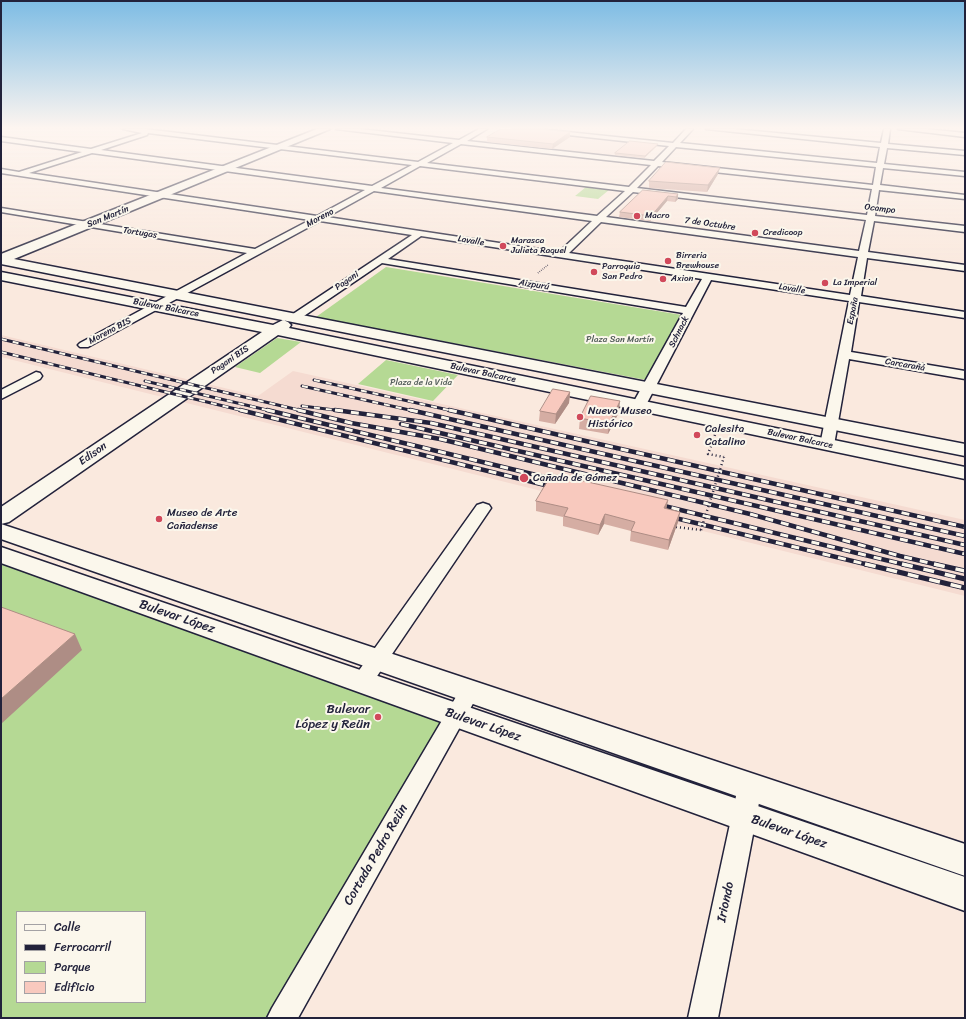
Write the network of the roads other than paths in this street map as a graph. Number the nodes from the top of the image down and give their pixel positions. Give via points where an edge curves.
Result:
1 (36, 177) edge
2 (207, 177) edge
3 (282, 177) edge
4 (397, 177) edge
5 (526, 177) edge
6 (643, 177) edge
7 (771, 177) edge
8 (878, 177) edge
9 (876, 188) junction
10 (374, 189) junction
11 (631, 189) junction
12 (162, 195) junction
13 (965, 197) edge
14 (1, 210) edge
15 (870, 218) junction
16 (319, 219) junction
17 (600, 219) junction
18 (88, 224) junction
19 (965, 229) edge
20 (419, 234) junction
21 (256, 252) junction
22 (561, 255) junction
23 (863, 255) junction
24 (1, 260) edge
25 (378, 260) junction
26 (965, 268) edge
27 (1, 276) edge
28 (708, 277) junction
29 (178, 295) junction
30 (855, 299) junction
31 (156, 306) junction
32 (690, 311) junction
33 (965, 315) edge
34 (294, 318) junction
35 (276, 330) junction
36 (84, 345) dead end
37 (844, 355) junction
38 (965, 375) edge
39 (36, 376) dead end
40 (650, 388) junction
41 (185, 390) joint
42 (1, 395) edge
43 (639, 405) junction
44 (832, 424) junction
45 (827, 445) junction
46 (965, 450) edge
47 (965, 473) edge
48 (483, 508) dead end
49 (1, 517) edge
50 (1, 531) edge
51 (1, 555) edge
52 (369, 671) junction
53 (463, 704) junction
54 (747, 802) junction
55 (965, 860) edge
56 (965, 894) edge
57 (282, 1018) edge
58 (702, 1018) edge

1 - 12 street, Lavalle
2 - 12 main road, San Martín
3 - 10 street, 7 de Octubre
4 - 10 street, Moreno
5 - 11 street, Ocampo
6 - 11 street
7 - 9 street
8 - 9 street, España
9 - 13 street
9 - 15 street, España
10 - 16 street, Moreno
10 - 17 street, 7 de Octubre
11 - 15 street, Ocampo
11 - 17 street
12 - 16 street, Lavalle
12 - 18 main road, San Martín
14 - 18 street, Tortugas
15 - 19 street, Ocampo
15 - 23 street, España
16 - 20 street, Lavalle
16 - 21 street, Moreno
17 - 22 street
17 - 23 street, 7 de Octubre
18 - 21 street, Tortugas
18 - 24 main road, San Martín
20 - 22 street, Lavalle
20 - 25 street, Pagani
21 - 29 street, Moreno
22 - 28 street, Lavalle
23 - 26 street, 7 de Octubre
23 - 30 street, España
24 - 29 main road, Bulevar Balcarce
25 - 32 street, Aizpurú
25 - 34 street, Pagani
27 - 31 main road, Bulevar Balcarce
28 - 30 street, Lavalle
28 - 32 street, Schnack
29 - 31 street, Moreno
29 - 34 main road, Bulevar Balcarce
30 - 33 street, Lavalle
30 - 37 street, España
31 - 35 main road, Bulevar Balcarce
31 - 36 street, Moreno BIS
32 - 40 street, Schnack
34 - 35 main road, Pagani
34 - 40 main road, Bulevar Balcarce
35 - 41 main road, Pagani BIS
35 - 43 main road, Bulevar Balcarce
37 - 38 street, Carcarañá
37 - 44 street, España
39 - 42 street
40 - 43 street, Schnack
40 - 44 main road, Bulevar Balcarce
41 - 49 main road, Edison
43 - 45 main road, Bulevar Balcarce
44 - 45 street, España
44 - 46 main road, Bulevar Balcarce
45 - 47 main road, Bulevar Balcarce
48 - 52 street
50 - 52 main road, Bulevar López
51 - 52 main road, Bulevar López
52 - 53 main road, Bulevar López
53 - 54 main road, Bulevar López
53 - 57 street, Cortada Pedro Reün
54 - 55 main road, Bulevar López
54 - 56 main road, Bulevar López
54 - 58 street, Iriondo

